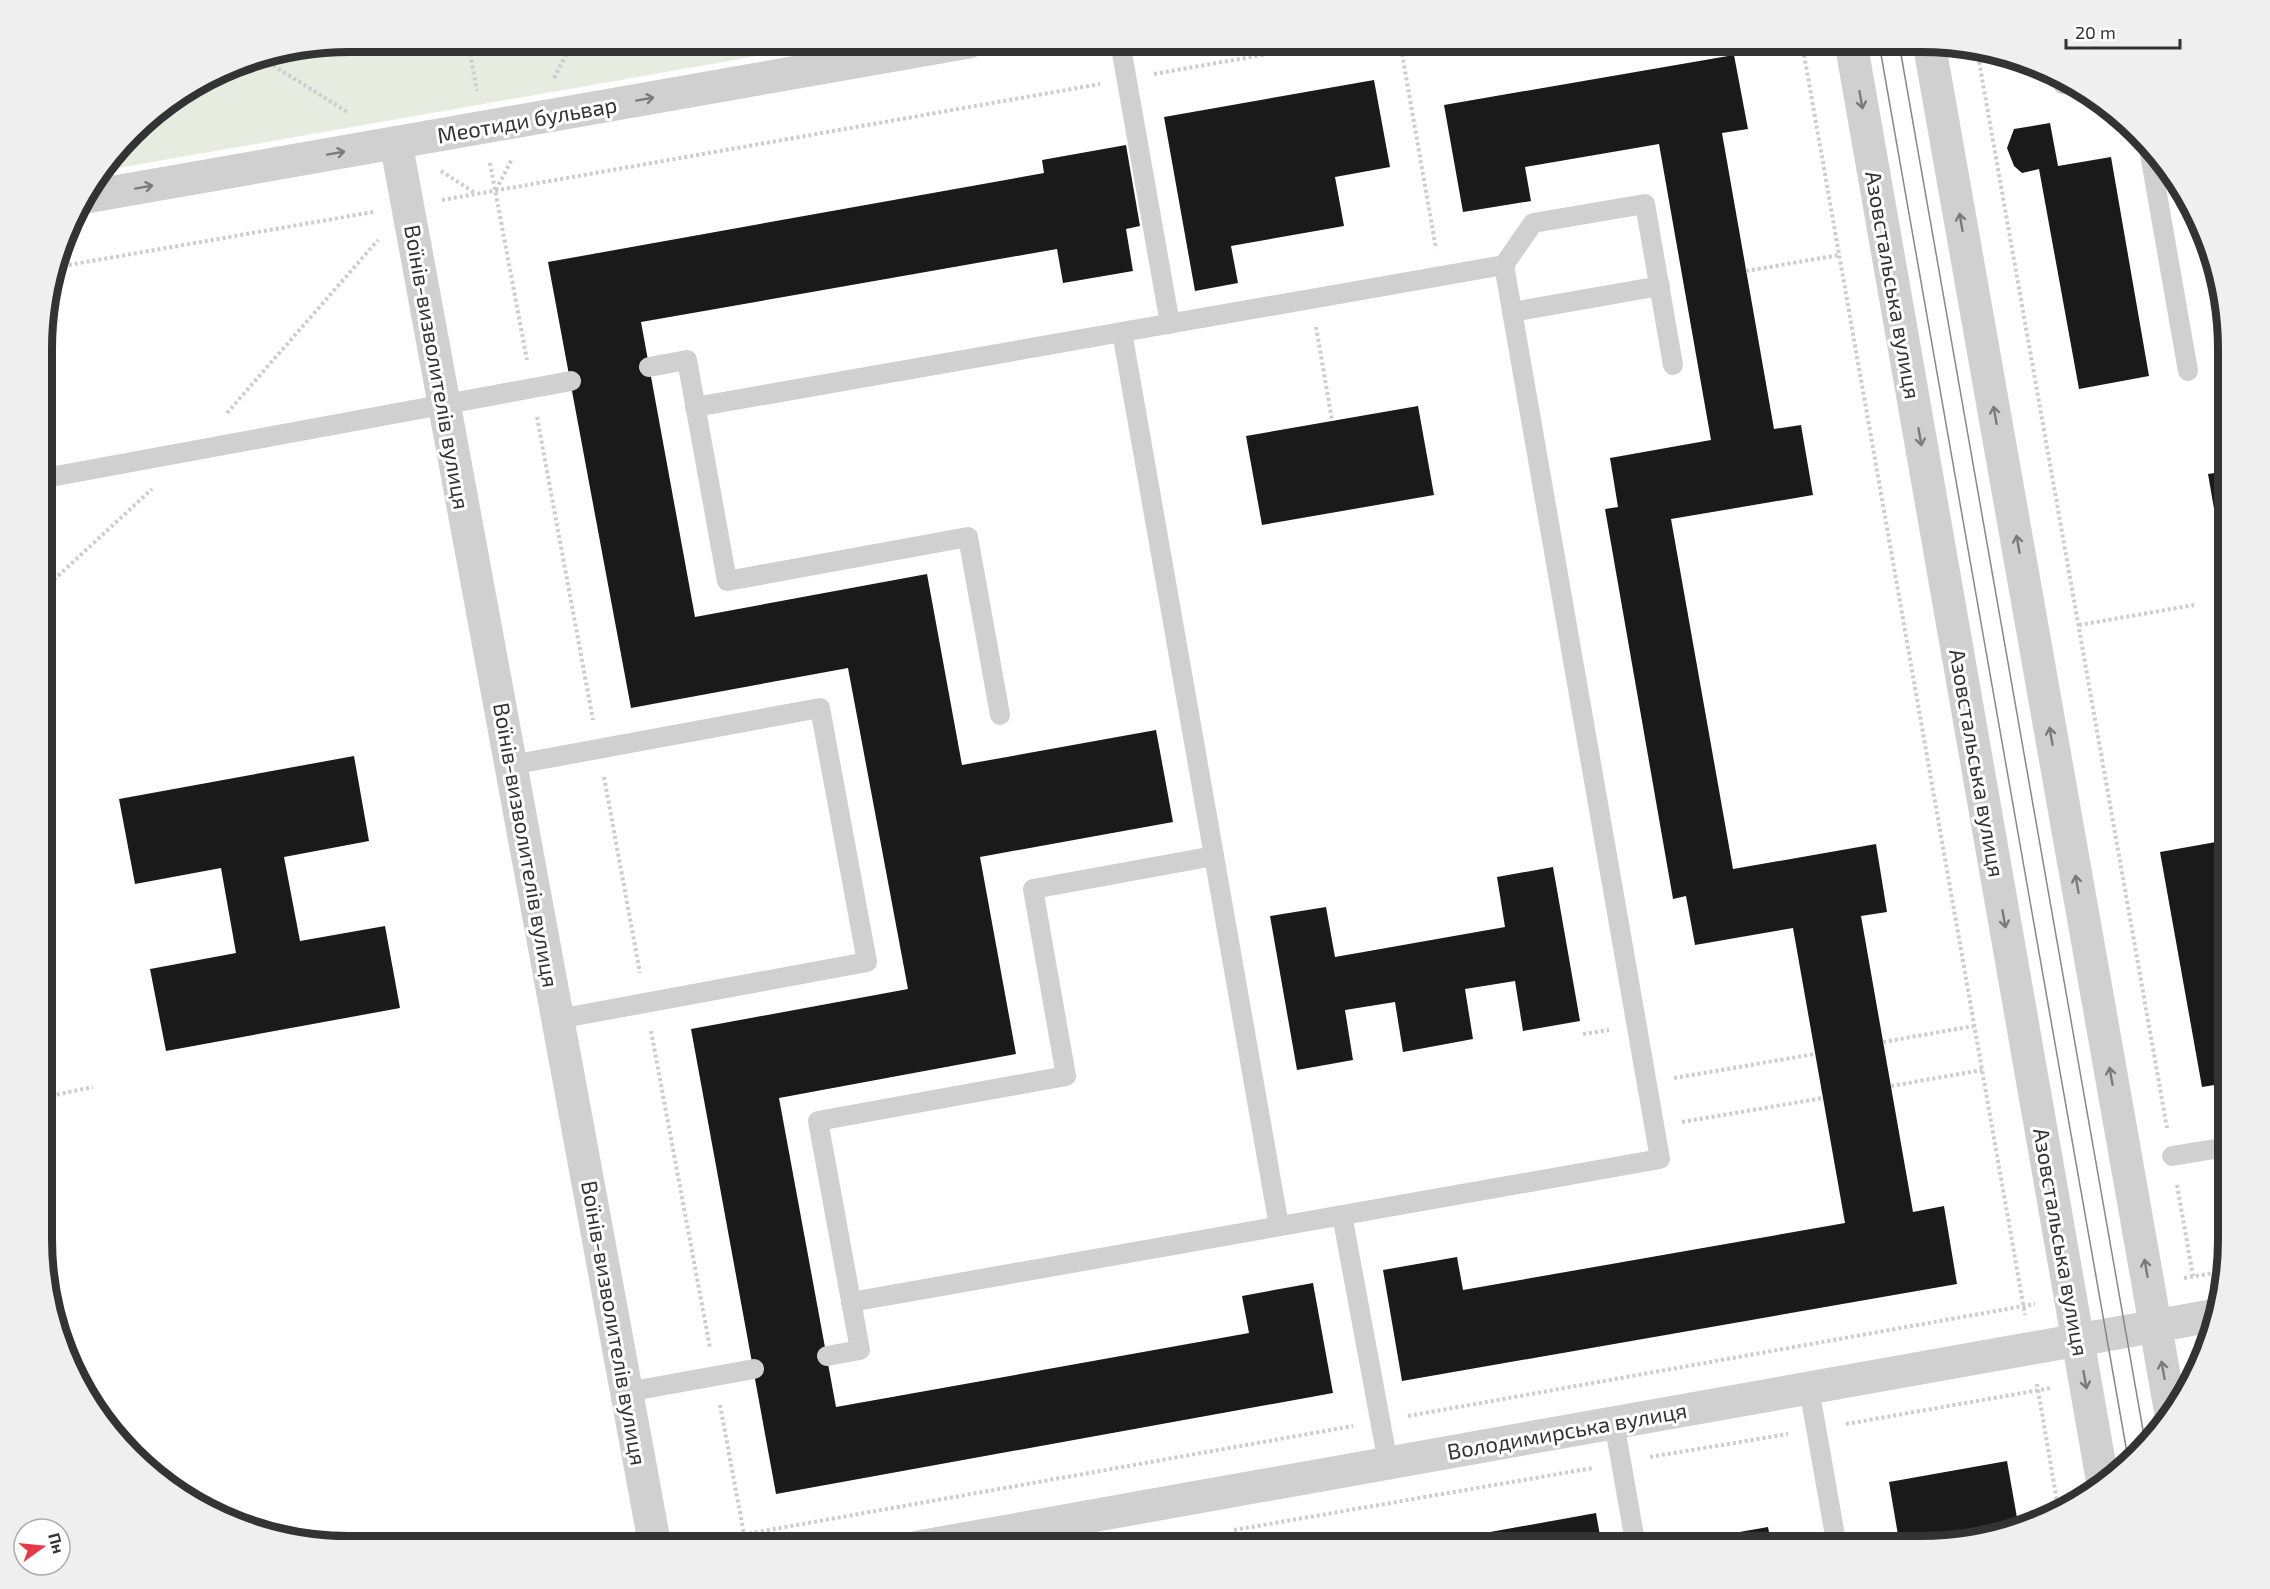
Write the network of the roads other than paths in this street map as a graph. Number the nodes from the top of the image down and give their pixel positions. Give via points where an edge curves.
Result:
1 (912, 52) edge
2 (1122, 52) edge
3 (1853, 52) edge
4 (1931, 53) edge
5 (396, 143) junction
6 (2152, 164) edge
7 (96, 195) edge
8 (1504, 265) junction
9 (1660, 286) junction
10 (1512, 312) junction
11 (1170, 324) junction
12 (1122, 332) junction
13 (1673, 365) dead end
14 (649, 367) dead end
15 (2188, 371) dead end
16 (571, 381) dead end
17 (444, 405) junction
18 (695, 407) junction
19 (52, 477) edge
20 (1000, 715) dead end
21 (511, 765) junction
22 (1214, 856) junction
23 (558, 1019) junction
24 (2218, 1148) edge
25 (2172, 1156) road end
26 (1342, 1215) junction
27 (1279, 1226) junction
28 (851, 1302) junction
29 (2207, 1317) edge
30 (2156, 1326) junction
31 (2078, 1340) junction
32 (826, 1356) dead end
33 (754, 1369) dead end
34 (1809, 1388) junction
35 (627, 1392) junction
36 (2169, 1402) edge
37 (1614, 1422) junction
38 (1388, 1463) junction
39 (2101, 1475) edge
40 (667, 1536) edge
41 (1027, 1536) edge
42 (1634, 1536) edge
43 (1834, 1536) edge

5 -> 1 street, Меотиди бульвар
2 - 11 lane
3 -> 31 street, Азовстальська вулиця
30 -> 4 street
7 -> 5 street, Меотиди бульвар
5 - 17 street, Воїнів-визволителів вулиця
6 - 15 lane
8 - 9 lane via 1533,223 1645,204
8 - 10 lane
8 - 11 lane
9 - 10 lane
9 - 13 lane
10 - 26 lane via 1660,1159
11 - 12 lane
12 - 18 lane
12 - 22 lane
14 - 18 lane via 687,360
16 - 17 lane
17 - 19 lane
17 - 21 street, Воїнів-визволителів вулиця
18 - 20 lane via 728,581 968,537
21 - 23 street, Воїнів-визволителів вулиця
21 - 23 lane via 820,708 831,766 867,962
22 - 27 lane
22 - 28 lane via 1033,889 1066,1076 818,1120
23 - 35 street, Воїнів-визволителів вулиця
24 - 25 lane
26 - 27 lane
26 - 38 lane
27 - 28 lane
28 - 32 lane via 860,1350
29 - 30 street, Володимирська вулиця
30 - 31 street, Володимирська вулиця
36 -> 30 street
31 - 34 street, Володимирська вулиця
31 -> 39 street, Азовстальська вулиця
33 - 35 lane
34 - 37 street, Володимирська вулиця
34 - 43 lane
35 - 40 street, Воїнів-визволителів вулиця
37 - 38 street, Володимирська вулиця
37 - 42 lane
38 - 41 street, Володимирська вулиця

